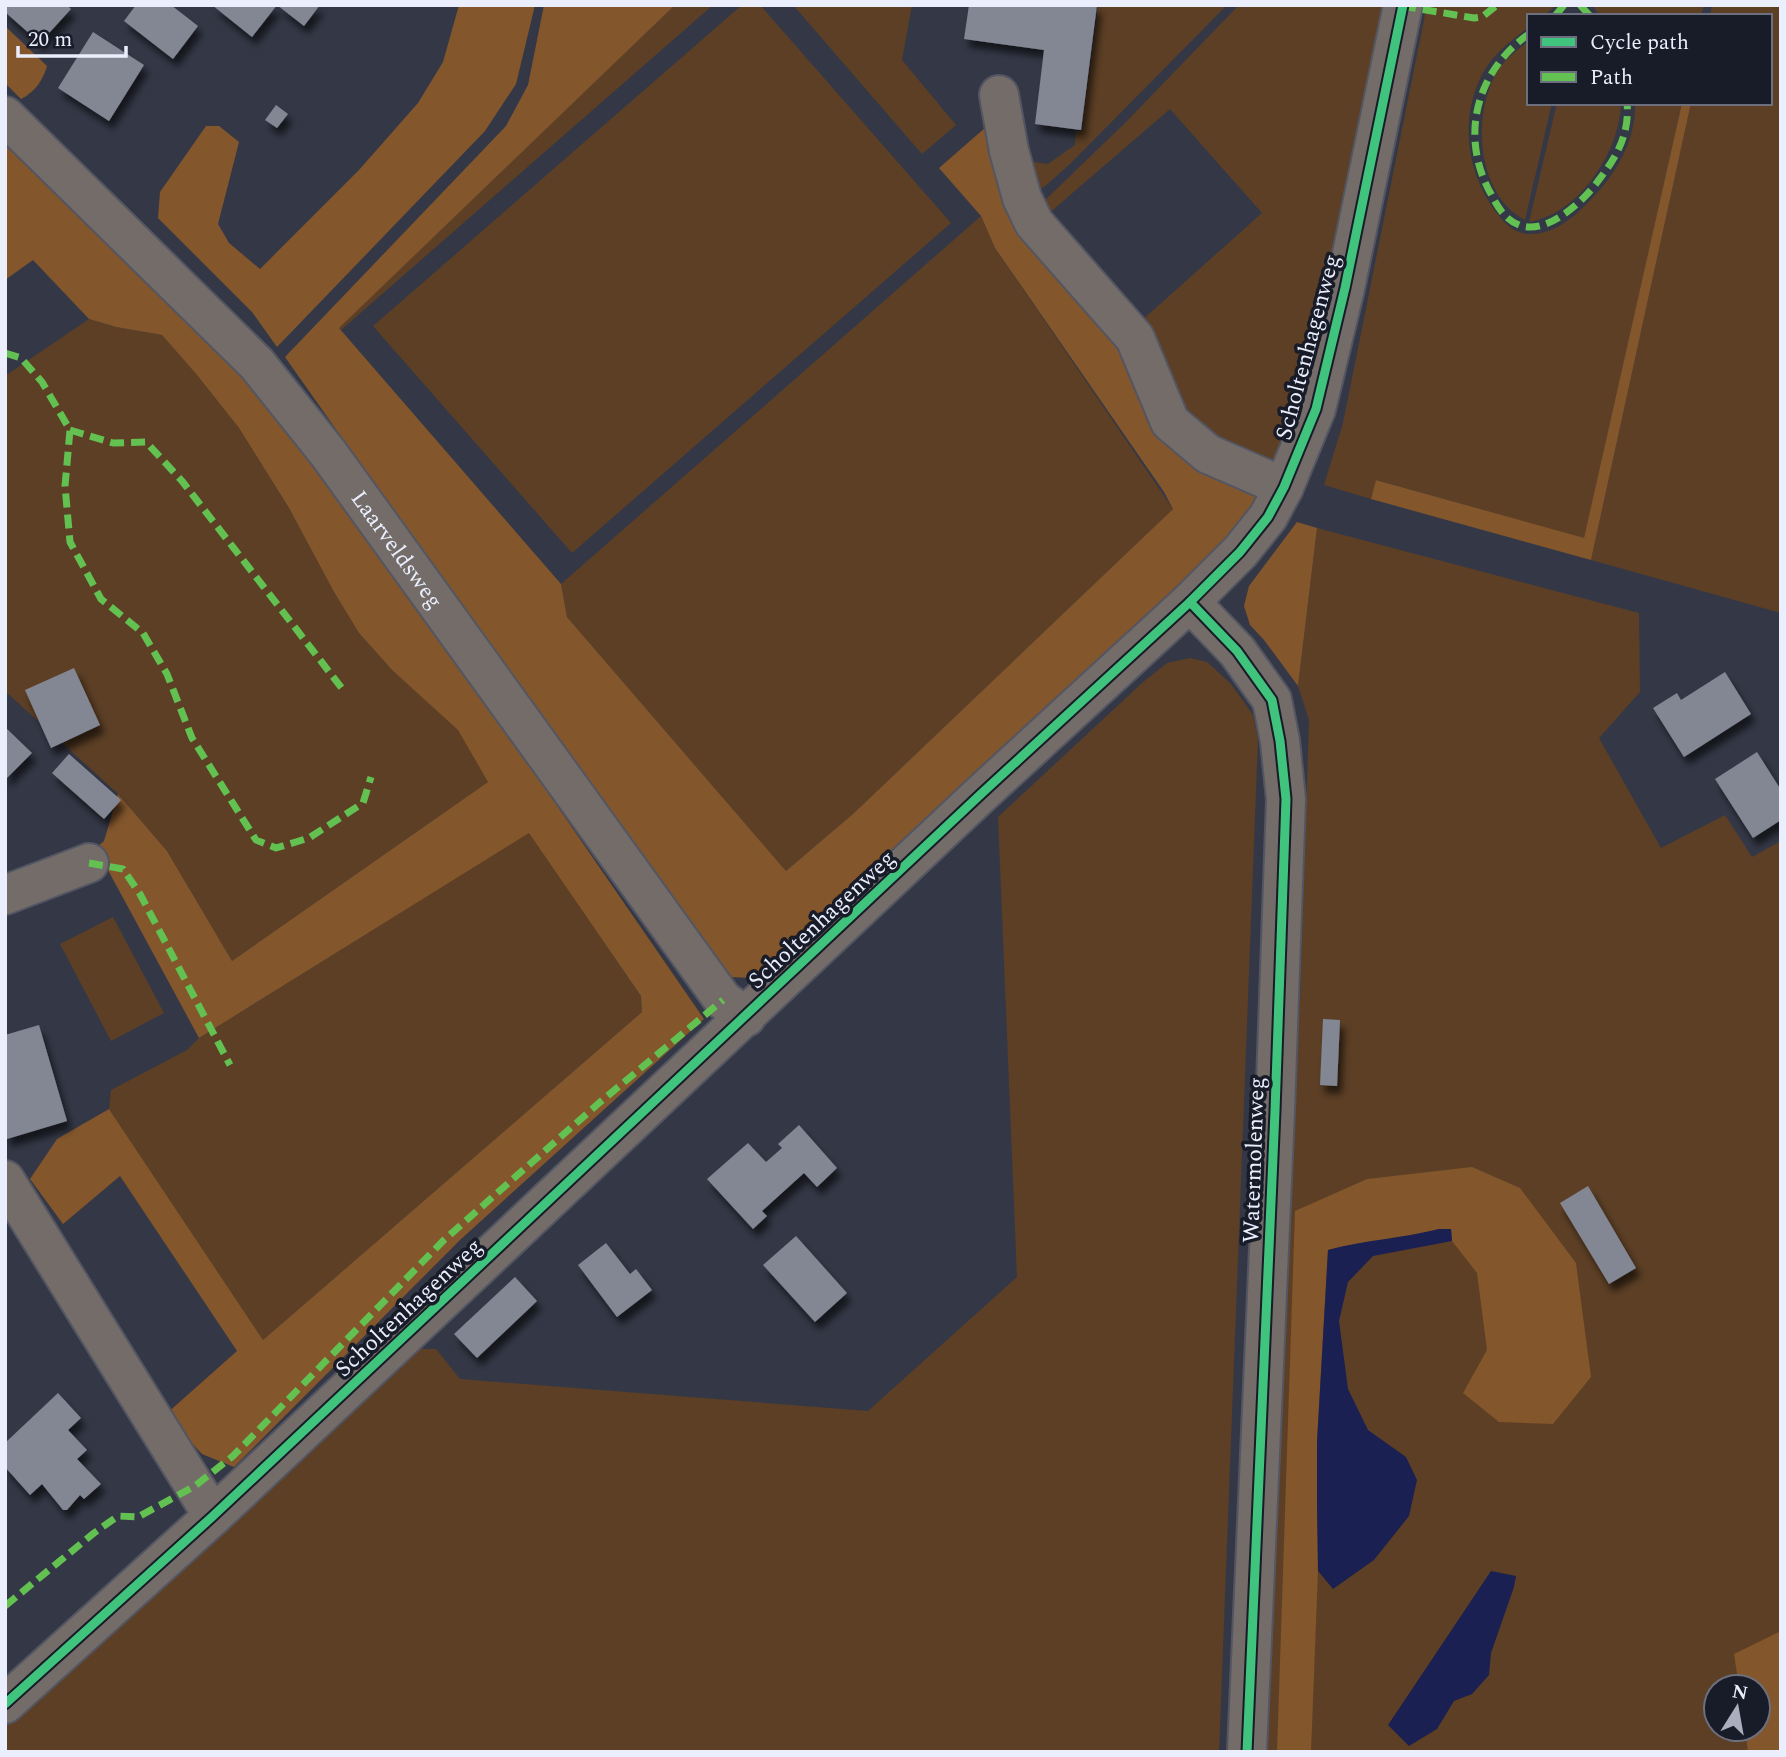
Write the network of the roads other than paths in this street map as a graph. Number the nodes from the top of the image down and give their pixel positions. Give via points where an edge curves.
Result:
1 (1403, 5) edge
2 (999, 95) dead end
3 (5, 116) edge
4 (1284, 487) junction
5 (1190, 601) junction
6 (89, 863) dead end
7 (5, 895) edge
8 (746, 1017) junction
9 (5, 1180) edge
10 (214, 1516) junction
11 (5, 1704) edge
12 (1247, 1752) edge

1 - 4 street, Scholtenhagenweg via 1319,398
2 - 4 street via 1022,198 1034,223 1135,338 1170,422 1208,454
3 - 8 street, Laarveldsweg via 257,364 328,453 723,1000
4 - 5 street, Scholtenhagenweg via 1247,543
5 - 8 street, Scholtenhagenweg
5 - 12 street, Watermolenweg via 1237,652 1272,700 1286,799
6 - 7 street
8 - 10 street, Scholtenhagenweg
9 - 10 street
10 - 11 street, Scholtenhagenweg

